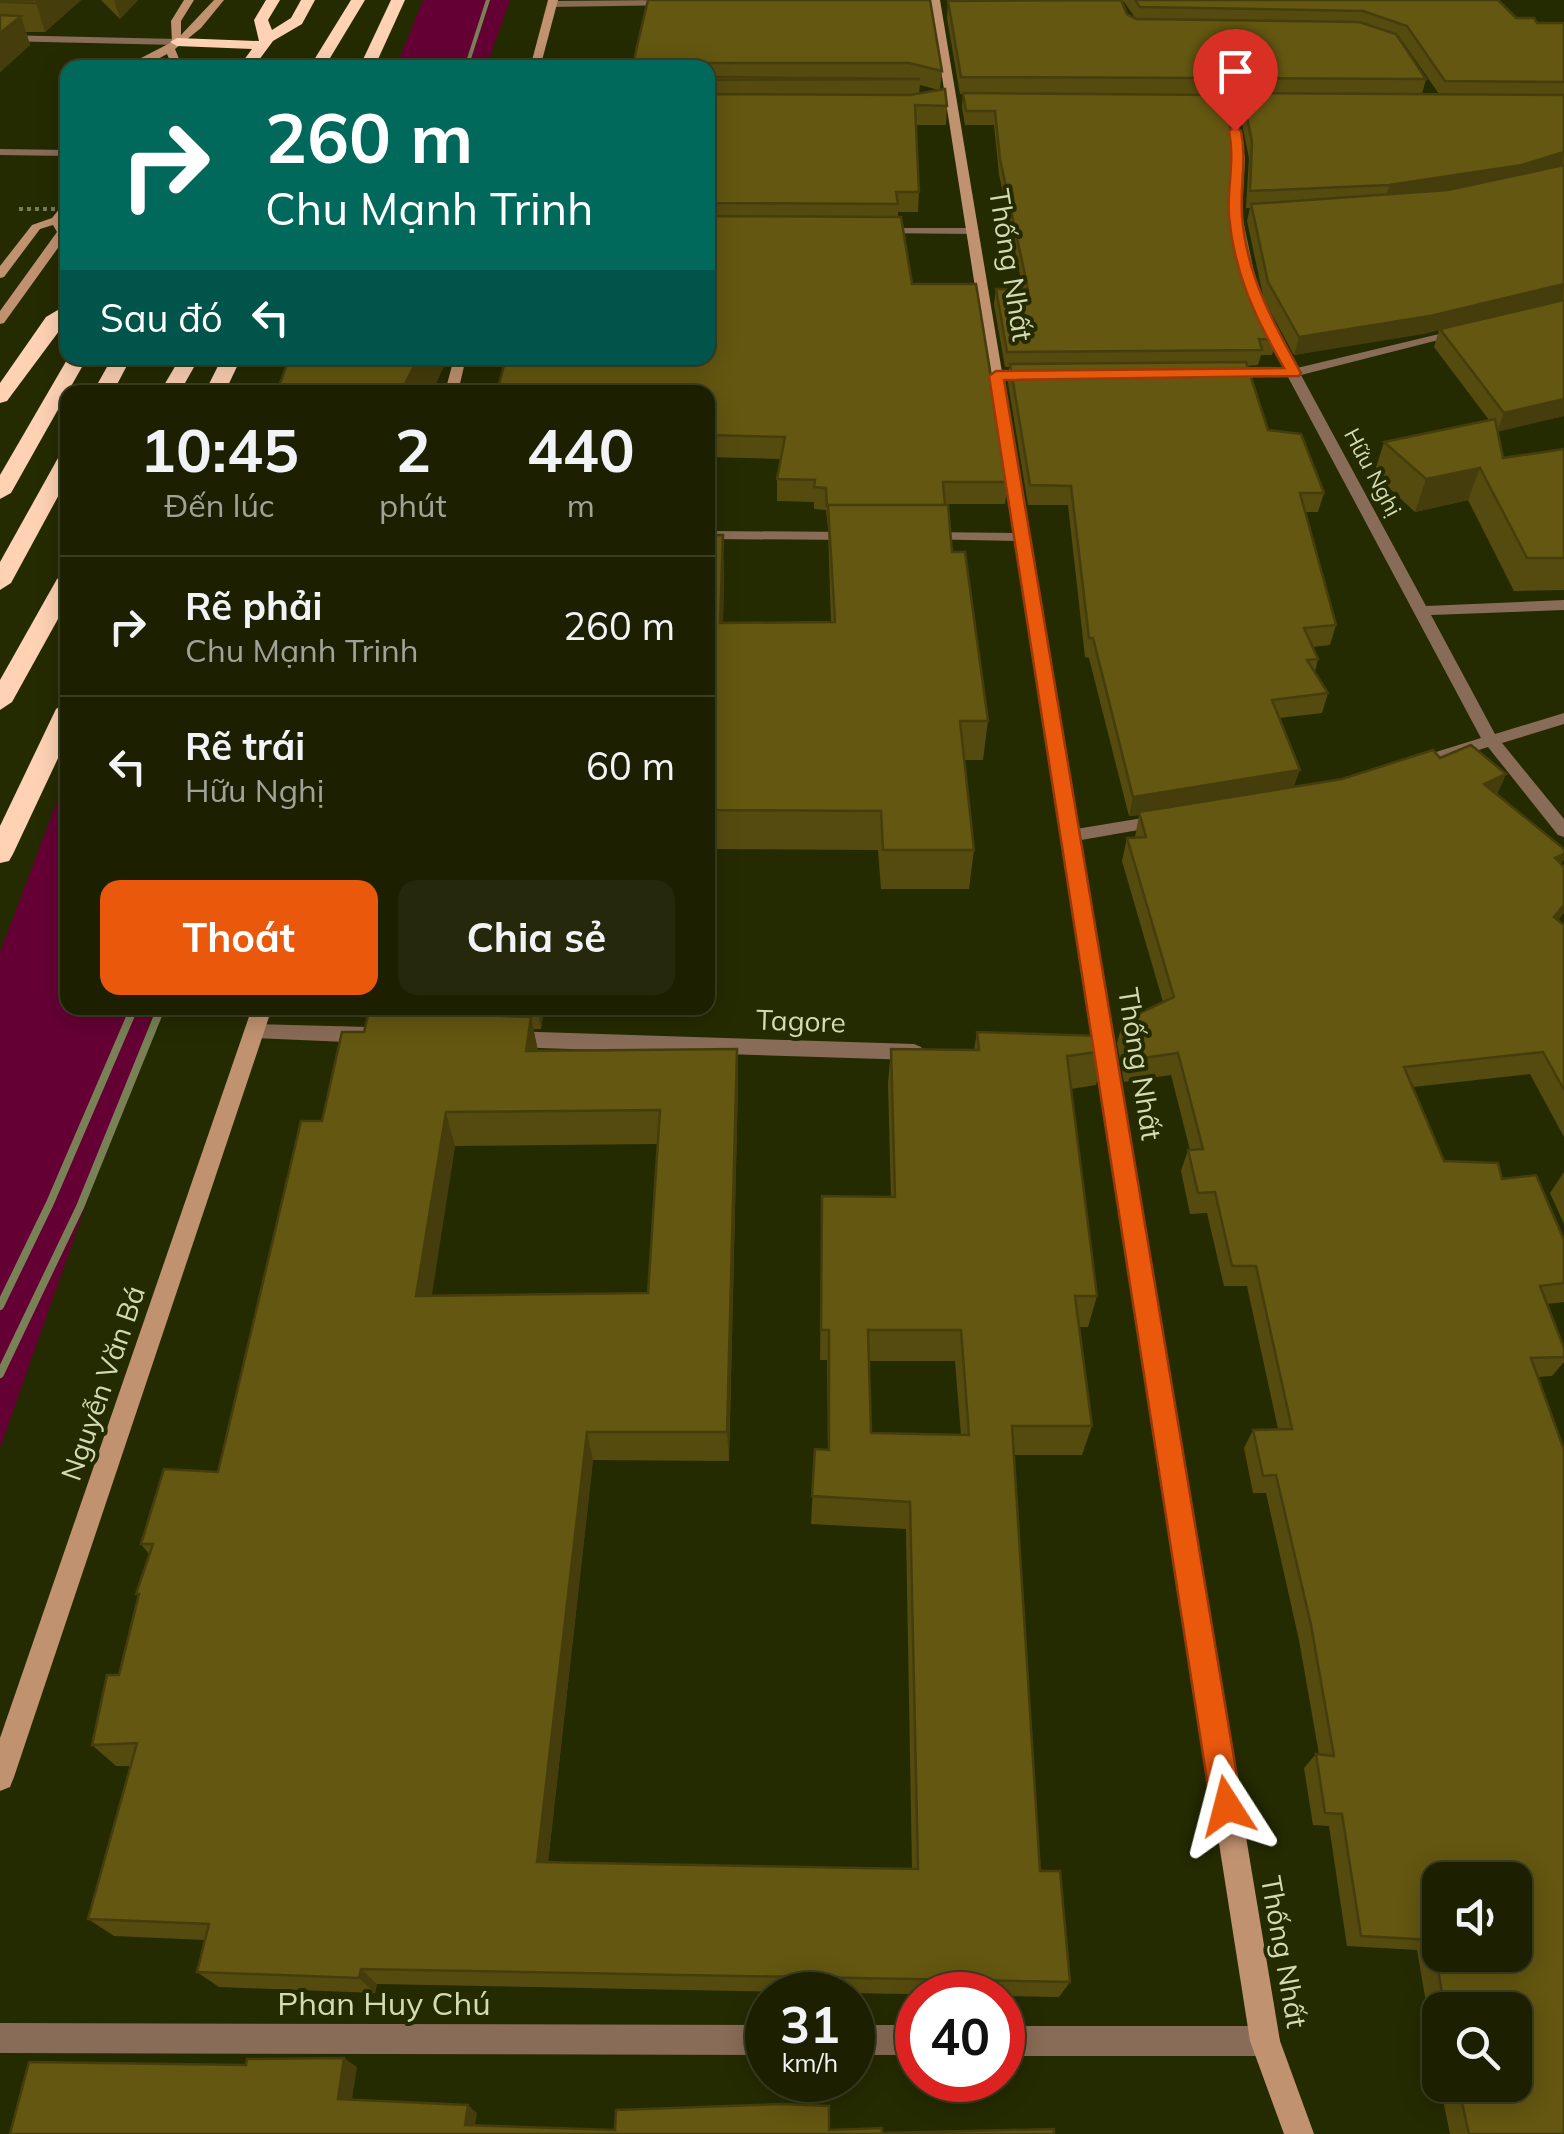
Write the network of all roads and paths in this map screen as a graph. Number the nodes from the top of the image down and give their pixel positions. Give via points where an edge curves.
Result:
1 (190, 0) edge
2 (219, 0) edge
3 (273, 0) edge
4 (308, 0) edge
5 (358, 0) edge
6 (398, 0) edge
7 (553, 2) edge
8 (916, 2) edge
9 (686, 3) edge
10 (936, 4) edge
11 (956, 10) edge
12 (0, 38) edge
13 (266, 41) junction
14 (173, 46) junction
15 (142, 60) edge
16 (175, 60) edge
17 (251, 60) edge
18 (321, 60) edge
19 (370, 60) edge
20 (538, 60) edge
21 (937, 99) edge
22 (951, 100) junction
23 (971, 100) edge
24 (1189, 103) edge
25 (1229, 104) junction
26 (1285, 104) edge
27 (0, 152) edge
28 (60, 153) edge
29 (18, 209) dead end
30 (60, 209) edge
31 (60, 214) edge
32 (1254, 214) edge
33 (1236, 215) junction
34 (56, 220) junction
35 (60, 227) edge
36 (859, 231) edge
37 (973, 231) junction
38 (60, 236) edge
39 (6, 258) edge
40 (0, 274) edge
41 (60, 316) edge
42 (0, 320) edge
43 (1468, 331) edge
44 (1294, 373) junction
45 (1214, 374) edge
46 (1016, 375) edge
47 (996, 376) junction
48 (60, 388) edge
49 (0, 397) edge
50 (60, 473) edge
51 (0, 492) edge
52 (715, 536) edge
53 (865, 536) edge
54 (904, 536) edge
55 (1022, 537) junction
56 (0, 583) edge
57 (60, 593) edge
58 (1564, 605) edge
59 (1422, 611) junction
60 (0, 702) edge
61 (1564, 718) edge
62 (60, 726) edge
63 (1490, 739) junction
64 (1403, 769) edge
65 (1182, 817) edge
66 (1564, 831) edge
67 (1070, 836) junction
68 (0, 854) edge
69 (258, 1019) edge
70 (393, 1036) edge
71 (492, 1038) edge
72 (928, 1053) edge
73 (0, 1778) edge
74 (0, 2038) edge
75 (745, 2040) edge
76 (1025, 2040) edge
77 (1265, 2041) junction
78 (1299, 2134) edge

1 - 14 street via 176,22
2 - 14 street
3 - 13 highway via 261,20
4 - 13 highway via 297,21
5 - 18 highway
6 - 19 highway
7 - 9 street
7 - 20 street
8 - 10 street
10 - 11 street
10 - 22 street, Thống Nhất
12 - 14 street
13 - 14 highway
13 - 17 highway
14 - 15 street
14 - 16 street
21 - 22 street
22 - 23 street
22 - 37 street, Thống Nhất
24 - 25 street
25 - 26 street
25 - 33 street, Hữu Nghị via 1240,158
27 - 28 street
29 - 30 path, bridge
31 - 34 street
32 - 33 street
33 - 44 street, Hữu Nghị via 1254,301
34 - 35 street
34 - 39 street via 36,227
36 - 37 street
37 - 47 street, Thống Nhất
38 - 42 street
39 - 40 street
41 - 49 highway
43 - 44 street
44 - 45 street
44 - 59 street, Hữu Nghị
46 - 47 street
47 - 55 street, Thống Nhất
48 - 51 highway
50 - 56 highway
52 - 53 street
54 - 55 street
55 - 67 street, Thống Nhất
57 - 60 highway
58 - 59 street
59 - 63 street, Hữu Nghị
61 - 63 street
62 - 68 highway
63 - 64 street
63 - 66 street, Hữu Nghị
65 - 67 street
67 - 77 street, Thống Nhất via 1096,1058
69 - 70 street
69 - 73 street, Nguyễn Văn Bá
71 - 72 street, Tagore
74 - 75 street, Phan Huy Chú
76 - 77 street
77 - 78 street, Thống Nhất

